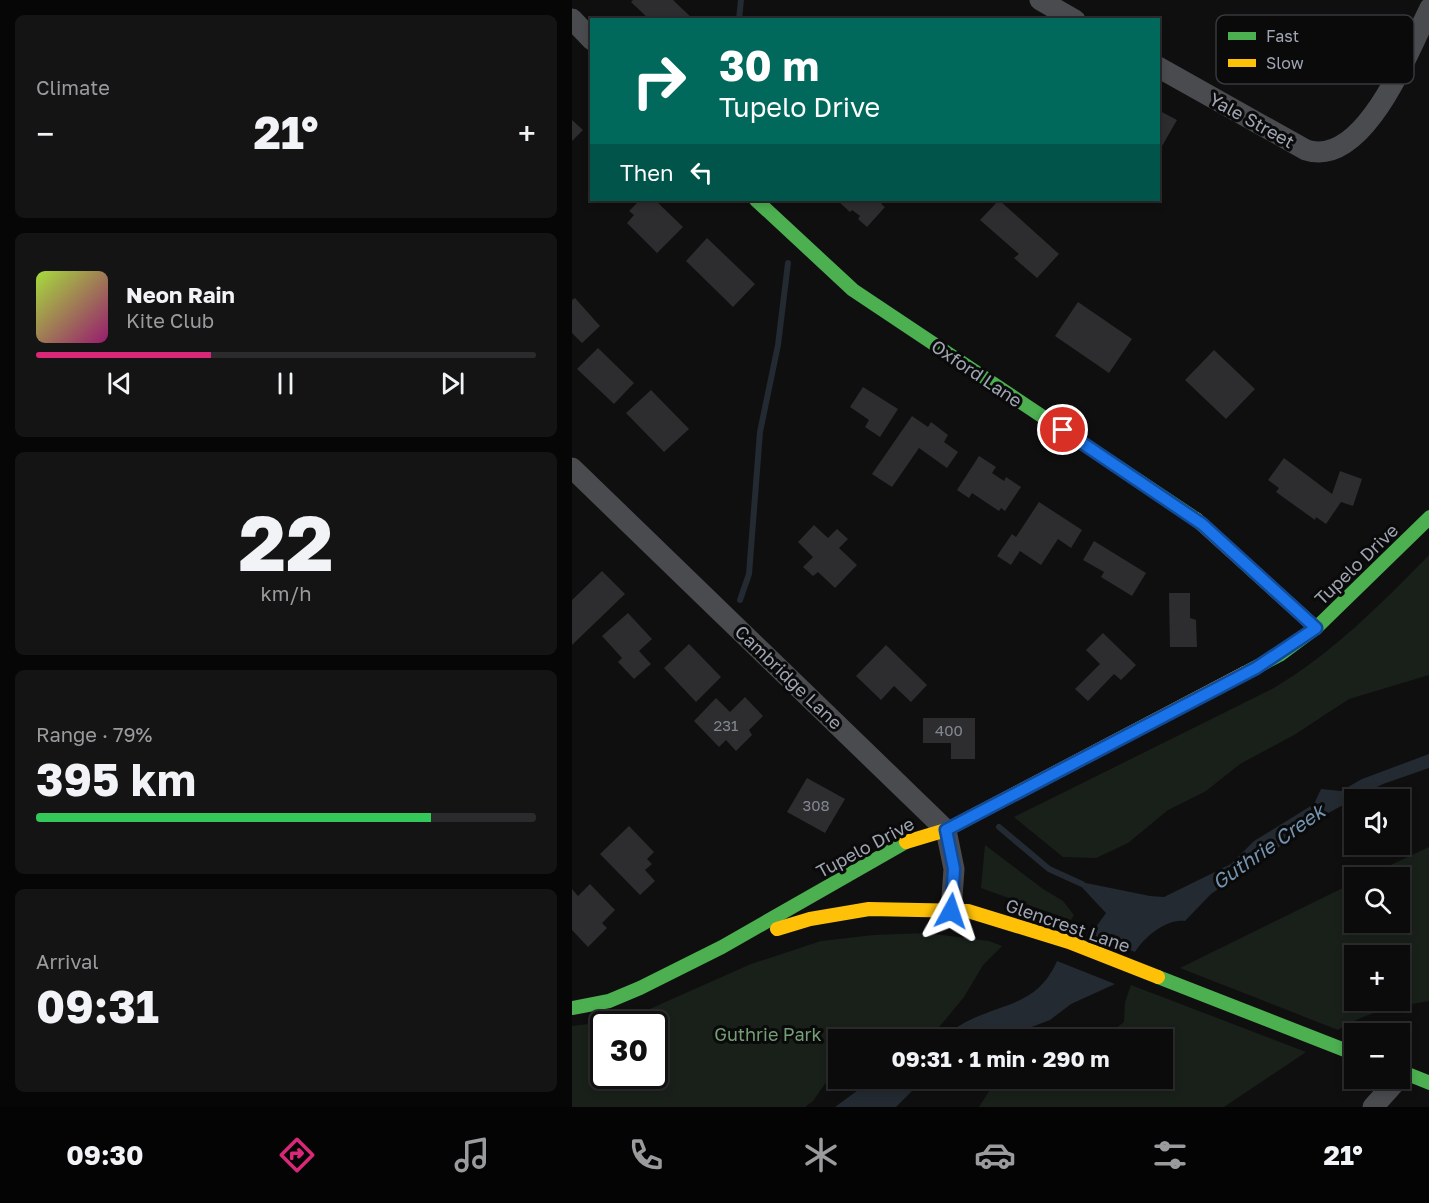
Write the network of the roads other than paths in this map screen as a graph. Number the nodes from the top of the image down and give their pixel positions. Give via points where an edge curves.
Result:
1 (1040, 0) edge
2 (1430, 9) edge
3 (1072, 18) edge
4 (572, 20) edge
5 (590, 38) edge
6 (1414, 40) edge
7 (1160, 68) edge
8 (1391, 84) edge
9 (757, 201) edge
10 (572, 468) edge
11 (1430, 518) edge
12 (1316, 628) junction
13 (946, 830) junction
14 (951, 911) junction
15 (722, 947) junction
16 (572, 1008) edge
17 (1344, 1050) edge
18 (1410, 1077) edge
19 (1430, 1083) edge
20 (1389, 1089) edge
21 (1373, 1107) edge

1 - 3 street
2 - 6 street, Yale Street
4 - 5 street
7 - 8 street, Yale Street via 1306,150 1327,152 1349,141 1366,125
9 - 12 street, Oxford Lane via 853,290 1192,516
10 - 13 street, Cambridge Lane
11 - 12 street, Tupelo Drive
12 - 13 street, Tupelo Drive via 1256,668
13 - 14 street via 954,869
13 - 15 street, Tupelo Drive via 910,840
14 - 15 street, Glencrest Lane via 869,909 840,913
14 - 17 street, Glencrest Lane via 968,911 1040,932
15 - 16 street, Tupelo Drive via 640,988 608,1001
18 - 19 street
20 - 21 street

